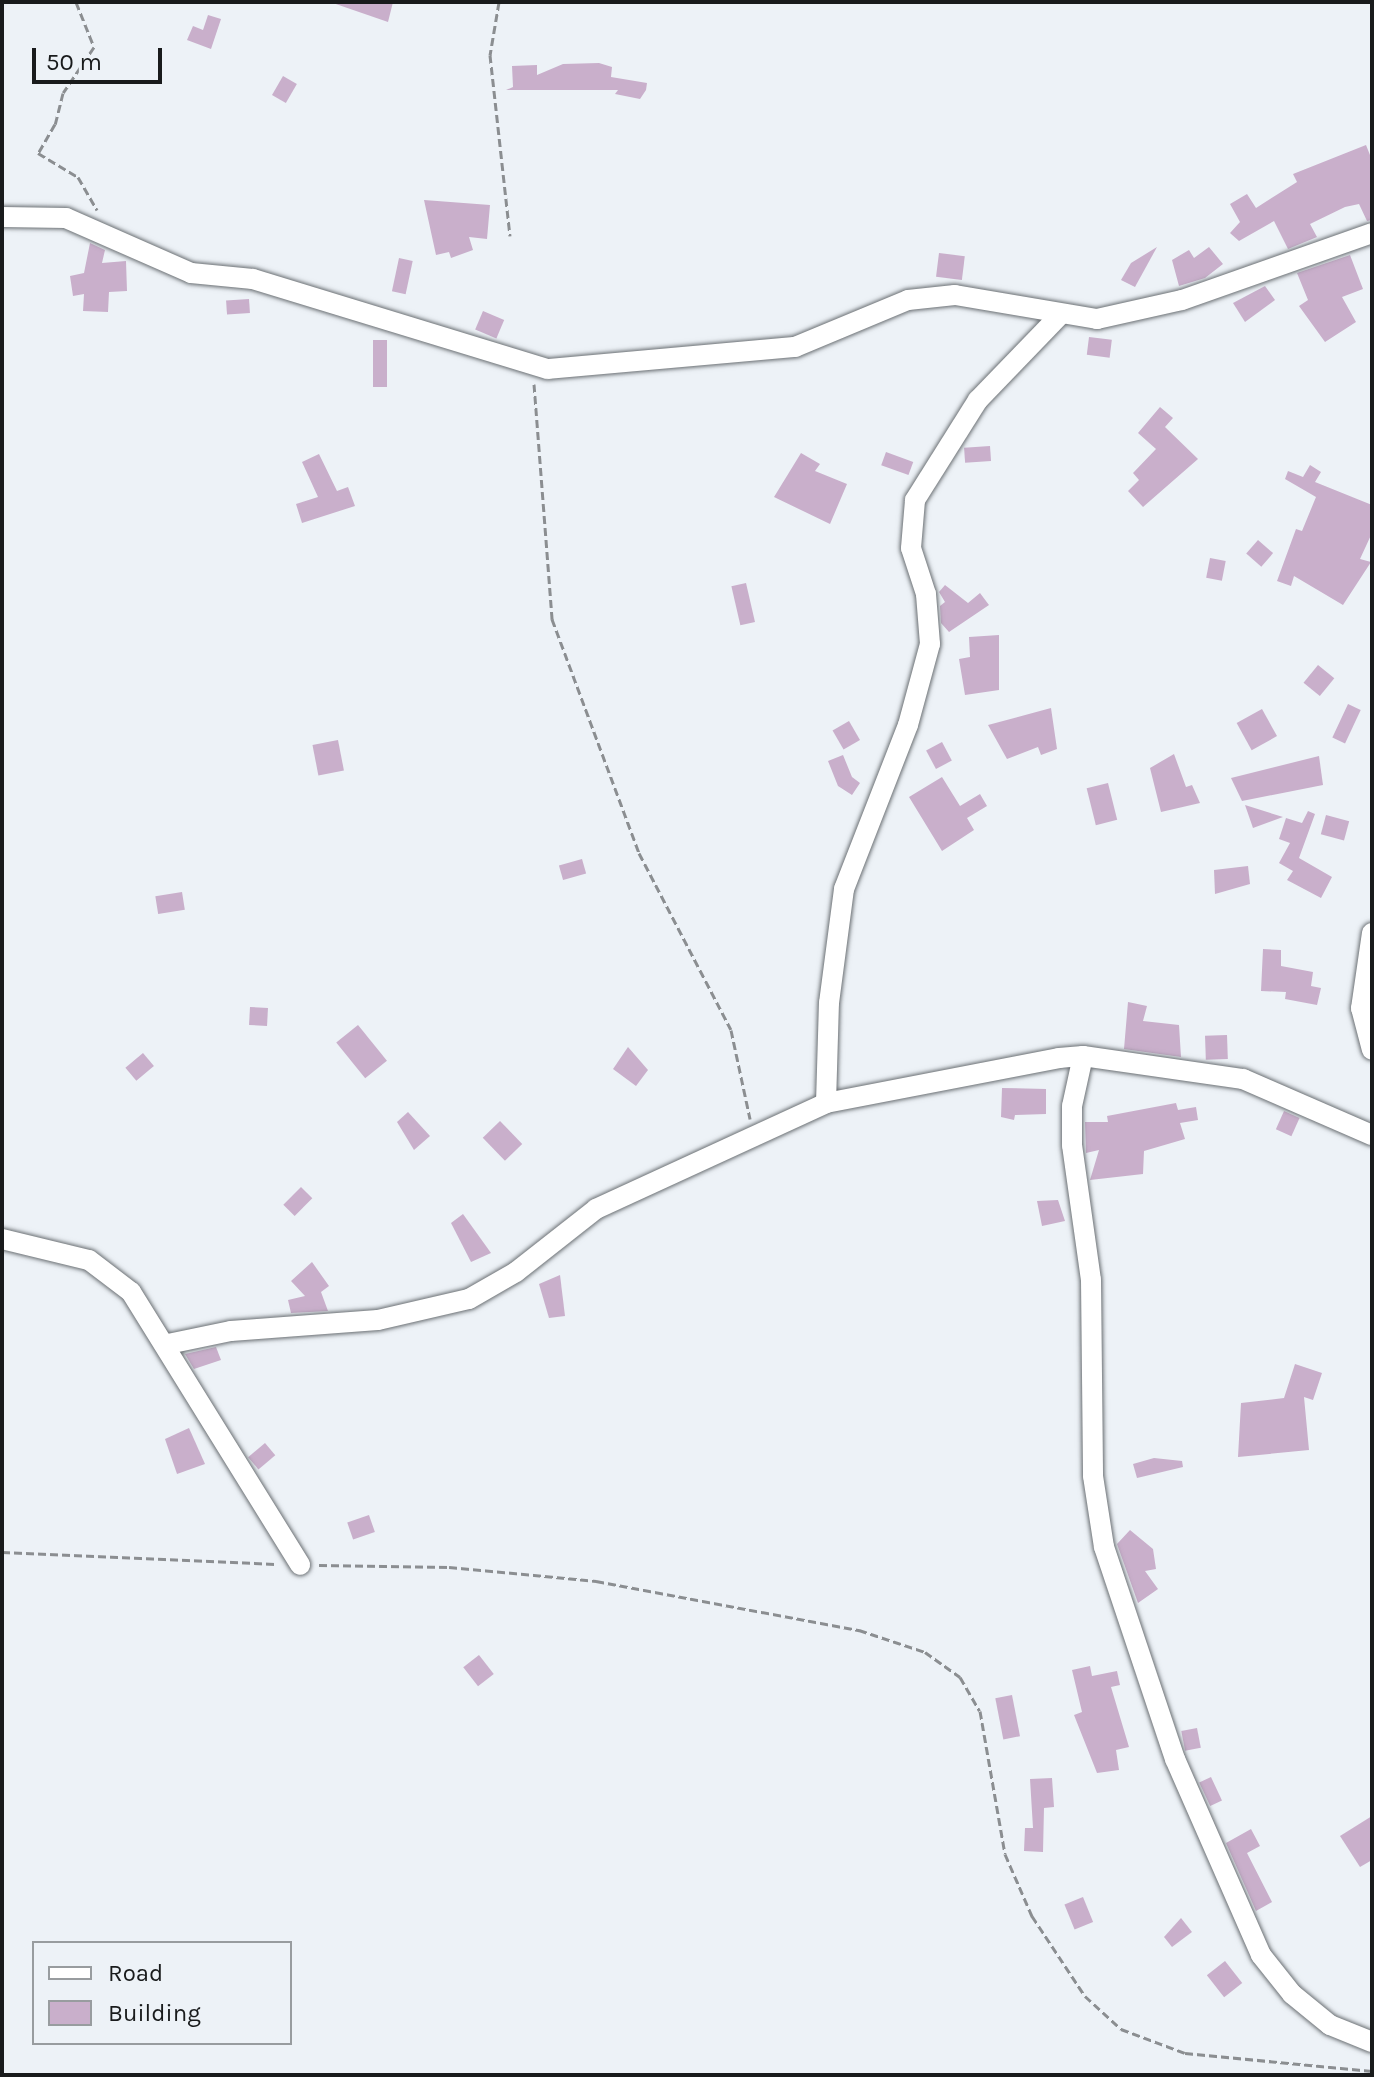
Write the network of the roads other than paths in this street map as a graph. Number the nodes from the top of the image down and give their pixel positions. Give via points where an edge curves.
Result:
1 (2, 217) edge
2 (1372, 233) edge
3 (1059, 316) junction
4 (1372, 933) edge
5 (1372, 1050) edge
6 (1083, 1056) junction
7 (826, 1103) junction
8 (1372, 1135) edge
9 (2, 1239) edge
10 (168, 1344) junction
11 (300, 1565) road end
12 (1372, 2042) edge

1 - 3 street via 66,218 191,273 253,279 548,369 795,347 908,300 955,295
2 - 3 street via 1182,300 1097,319
3 - 7 street via 978,400 915,500 911,548 926,594 930,644 908,725 844,889 829,1003
4 - 5 street via 1361,1008
6 - 7 street
6 - 8 street via 1243,1079
6 - 12 street via 1072,1106 1072,1145 1091,1280 1093,1476 1104,1547 1175,1759 1261,1955 1292,1994 1330,2025
7 - 10 street via 596,1209 516,1272 469,1299 378,1320 231,1331
9 - 10 street via 89,1260 131,1292
10 - 11 street

